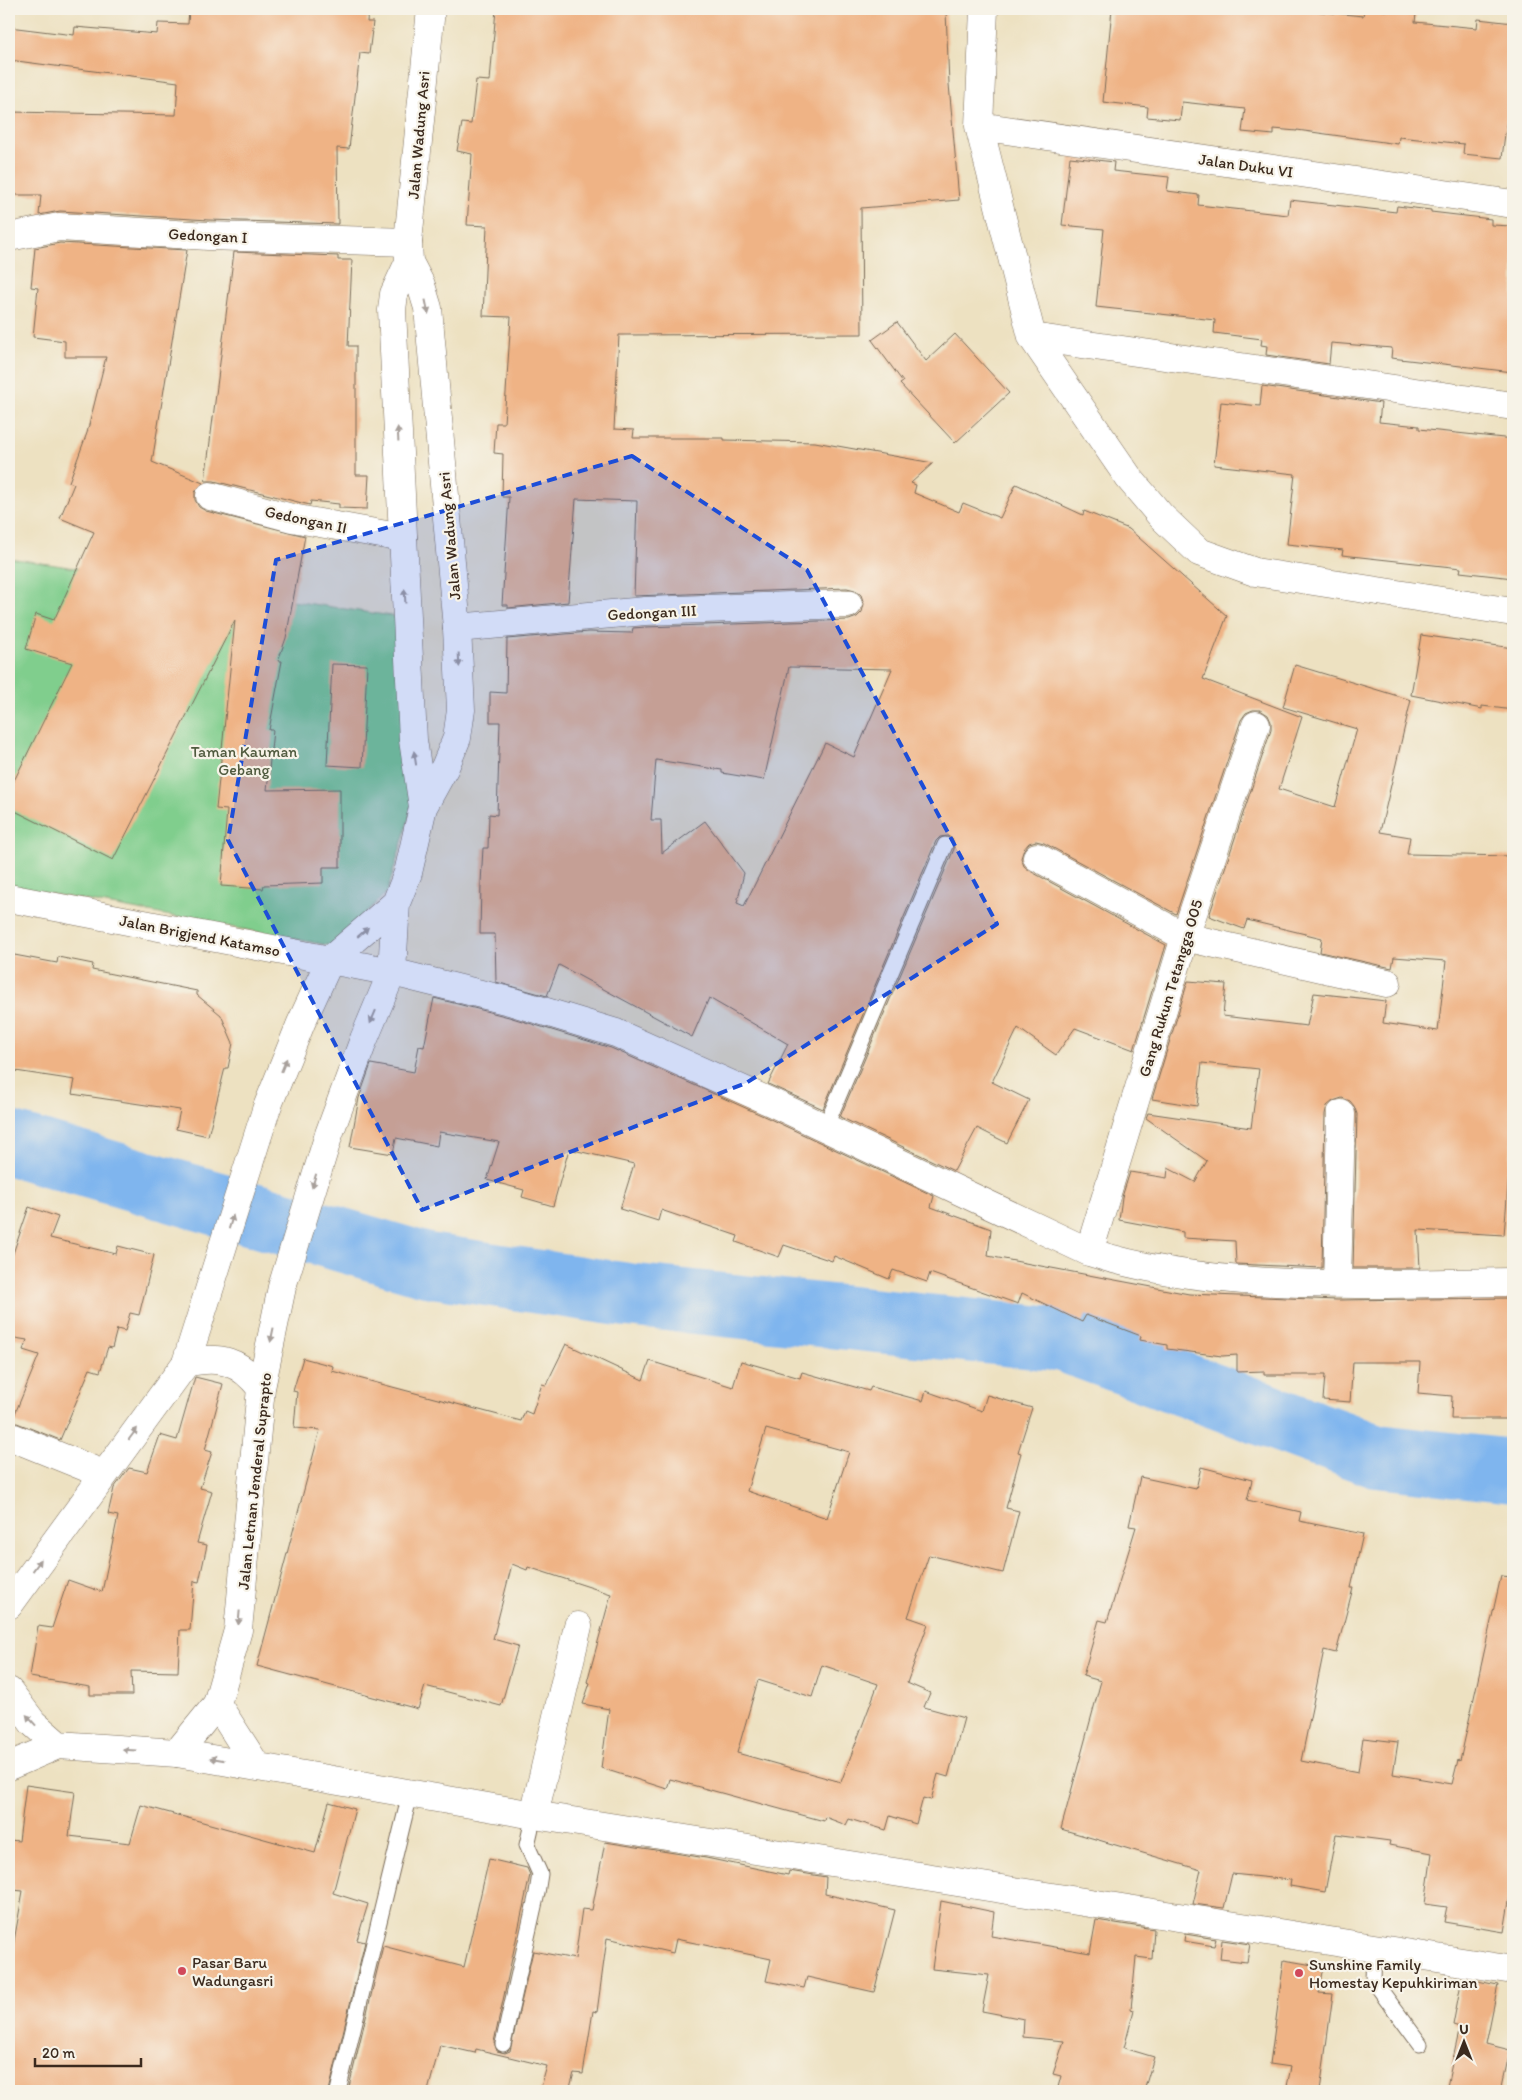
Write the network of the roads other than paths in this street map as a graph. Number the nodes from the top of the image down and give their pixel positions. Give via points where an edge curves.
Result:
1 (431, 9) edge
2 (984, 9) edge
3 (979, 126) junction
4 (1513, 204) edge
5 (9, 237) edge
6 (408, 252) junction
7 (1032, 337) junction
8 (1513, 406) edge
9 (210, 496) dead end
10 (403, 538) junction
11 (848, 604) dead end
12 (1513, 612) edge
13 (457, 628) junction
14 (1256, 725) dead end
15 (423, 807) junction
16 (945, 845) dead end
17 (1037, 857) dead end
18 (9, 898) edge
19 (396, 903) junction
20 (1185, 937) junction
21 (330, 960) junction
22 (392, 972) junction
23 (1387, 983) dead end
24 (1341, 1114) dead end
25 (825, 1128) junction
26 (1089, 1252) junction
27 (1513, 1282) edge
28 (1337, 1284) junction
29 (186, 1363) junction
30 (261, 1388) junction
31 (9, 1436) edge
32 (103, 1474) junction
33 (9, 1605) edge
34 (578, 1626) dead end
35 (9, 1691) edge
36 (218, 1704) junction
37 (58, 1745) junction
38 (178, 1753) junction
39 (256, 1765) junction
40 (9, 1766) edge
41 (410, 1794) junction
42 (534, 1815) junction
43 (1374, 1948) junction
44 (1513, 1970) edge
45 (502, 2044) dead end
46 (1420, 2044) dead end
47 (338, 2091) edge

1 - 6 street, Jalan Wadung Asri
2 - 3 street
3 - 4 street, Jalan Duku VI
3 - 7 street
5 - 6 street, Gedongan I via 59,227
10 -> 6 street, Jalan Wadung Asri via 392,310
6 -> 13 street, Jalan Wadung Asri via 428,308
7 - 8 street
7 - 12 street via 1129,478 1199,552 1255,572
9 - 10 street, Gedongan II via 292,518
15 -> 10 street, Jalan Wadung Asri via 413,740
11 - 13 street, Gedongan III via 645,611
13 -> 15 street, Jalan Wadung Asri via 461,710 457,738
14 - 20 street, Gang Rukun Tetangga 005
15 - 19 street, Jalan Wadung Asri via 408,873
16 - 25 lane
17 - 20 street
18 - 21 street, Jalan Brigjend Katamso
21 -> 19 street, Jalan Wadung Asri
19 - 22 street, Jalan Wadung Asri
20 - 23 street
20 - 26 street, Gang Rukun Tetangga 005
21 - 22 street, Jalan Brigjend Katamso
29 -> 21 street via 266,1110
22 - 25 street, Jalan Brigjend Katamso via 513,1002 616,1033
22 -> 30 street, Jalan Letnan Jenderal Suprapto via 328,1134 282,1287
24 - 28 street
25 - 26 street, Jalan Brigjend Katamso
26 - 28 street, Jalan Brigjend Katamso via 1163,1272
27 - 28 street, Jalan Brigjend Katamso
29 - 30 street via 203,1359 236,1365
32 -> 29 street
30 -> 36 street, Jalan Letnan Jenderal Suprapto via 238,1630
31 - 32 street
33 -> 32 street
34 - 42 street
37 -> 35 street via 33,1723
36 - 38 street, Jalan Letnan Jenderal Suprapto
36 - 39 street
38 -> 37 street
37 - 40 street
39 -> 38 street
39 - 41 street
41 - 42 street
41 - 47 lane
42 - 43 street
42 - 45 lane via 527,1845 540,1874
43 - 44 street
43 - 46 lane via 1372,1980

